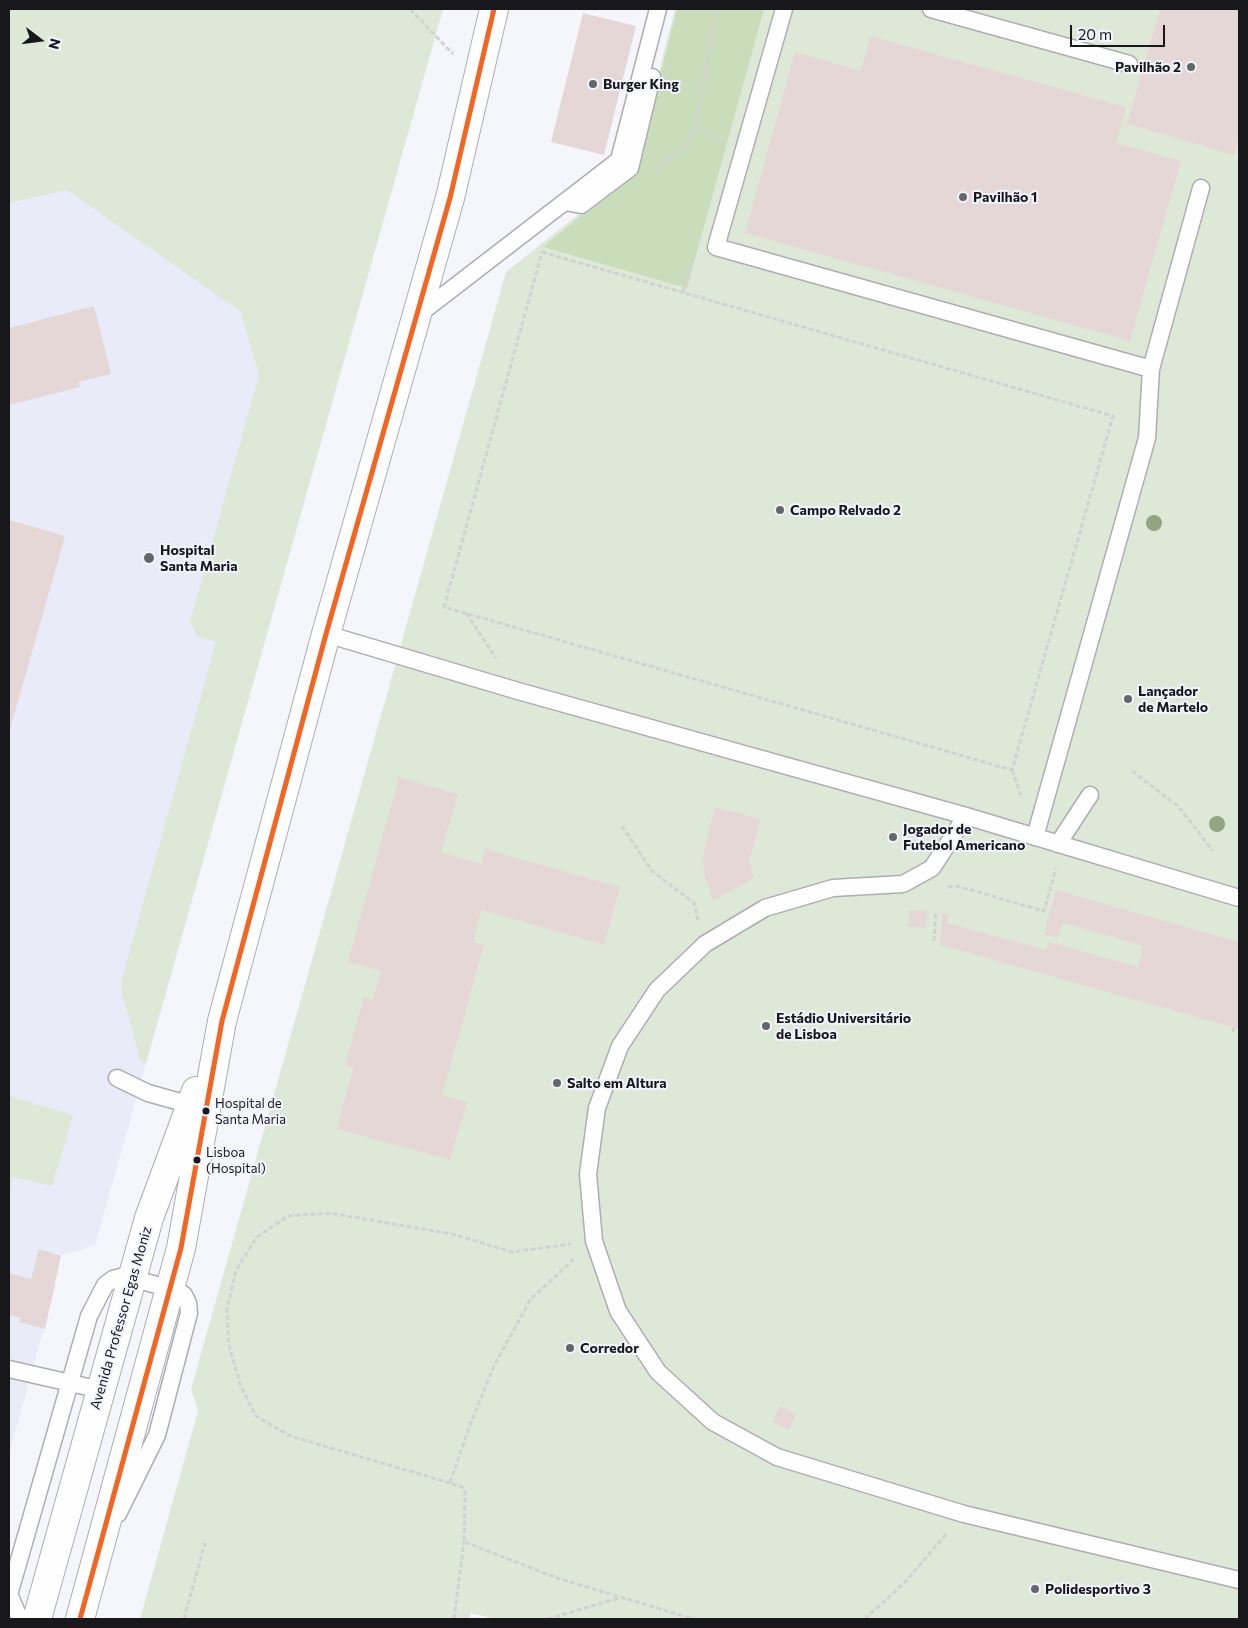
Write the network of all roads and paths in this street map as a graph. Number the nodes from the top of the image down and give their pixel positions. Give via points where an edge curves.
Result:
1 (410, 9) edge
2 (494, 9) edge
3 (716, 9) edge
4 (784, 9) edge
5 (931, 9) edge
6 (658, 11) edge
7 (1129, 64) dead end
8 (477, 80) junction
9 (697, 123) dead end
10 (1201, 188) dead end
11 (417, 315) junction
12 (1151, 369) junction
13 (466, 612) junction
14 (326, 634) junction
15 (518, 691) junction
16 (1132, 771) dead end
17 (1090, 795) dead end
18 (966, 816) junction
19 (622, 826) dead end
20 (1035, 837) junction
21 (1060, 845) junction
22 (1213, 851) dead end
23 (946, 889) dead end
24 (1239, 898) edge
25 (936, 912) dead end
26 (934, 941) dead end
27 (705, 944) junction
28 (222, 1021) junction
29 (1234, 1027) dead end
30 (1232, 1032) dead end
31 (117, 1078) dead end
32 (191, 1105) junction
33 (594, 1241) junction
34 (132, 1278) junction
35 (170, 1288) junction
36 (9, 1369) edge
37 (70, 1383) junction
38 (101, 1390) junction
39 (139, 1400) junction
40 (450, 1483) junction
41 (964, 1514) junction
42 (464, 1542) junction
43 (205, 1543) dead end
44 (91, 1579) junction
45 (1239, 1580) edge
46 (9, 1595) edge
47 (620, 1598) junction
48 (24, 1619) edge
49 (37, 1619) edge
50 (80, 1619) edge
51 (184, 1619) edge
52 (454, 1619) edge
53 (548, 1619) edge
54 (694, 1619) edge
55 (864, 1619) edge

1 - 8 path
2 - 8 main road, Avenida Professor Egas Moniz
3 - 9 path
4 - 12 lane via 716,247
5 - 7 lane
6 - 11 lane via 619,160
8 - 11 main road, Avenida Professor Egas Moniz via 450,198
10 - 12 lane
11 - 14 main road, Avenida Professor Egas Moniz
12 - 20 lane via 1147,438
13 - 13 path via 444,607 542,252 1113,416 1012,770
13 - 15 path
14 - 15 lane
14 - 28 main road, Avenida Professor Egas Moniz
15 - 18 lane
16 - 22 path via 1179,807
17 - 21 lane
18 - 20 lane
18 - 27 lane via 932,868 903,884 833,888 765,908
19 - 27 path via 652,871 694,904
20 - 21 lane
21 - 23 path via 1044,911 957,886
21 - 24 lane
25 - 26 path
27 - 33 lane via 657,990 620,1046 597,1108 588,1174
28 - 32 main road, Avenida Professor Egas Moniz
28 - 35 main road, Avenida Professor Egas Moniz via 181,1248
29 - 30 path
31 - 32 lane via 148,1094
32 - 34 main road, Avenida Professor Egas Moniz via 149,1218
33 - 40 path via 530,1300 493,1368
33 - 40 path via 512,1252 452,1234 330,1213 288,1216 257,1237 236,1270 227,1310 229,1345 241,1387 256,1416 290,1436
33 - 41 lane via 618,1311 648,1357 658,1372 713,1422 777,1457
34 - 35 lane
34 - 37 lane via 113,1279 100,1294
34 - 38 main road, Avenida Professor Egas Moniz
35 - 39 main road, Avenida Professor Egas Moniz
35 - 44 lane via 184,1295 189,1313 162,1420 102,1547
36 - 37 lane
37 - 38 lane
37 - 46 lane
38 - 39 main road
38 - 49 main road, Avenida Professor Egas Moniz
39 - 44 main road, Avenida Professor Egas Moniz
40 - 42 path via 464,1491
41 - 45 lane
41 - 55 path via 905,1582
42 - 47 path
42 - 52 path
43 - 51 path
44 - 50 main road, Avenida Professor Egas Moniz
46 - 48 lane via 18,1615
47 - 53 path
47 - 54 path

